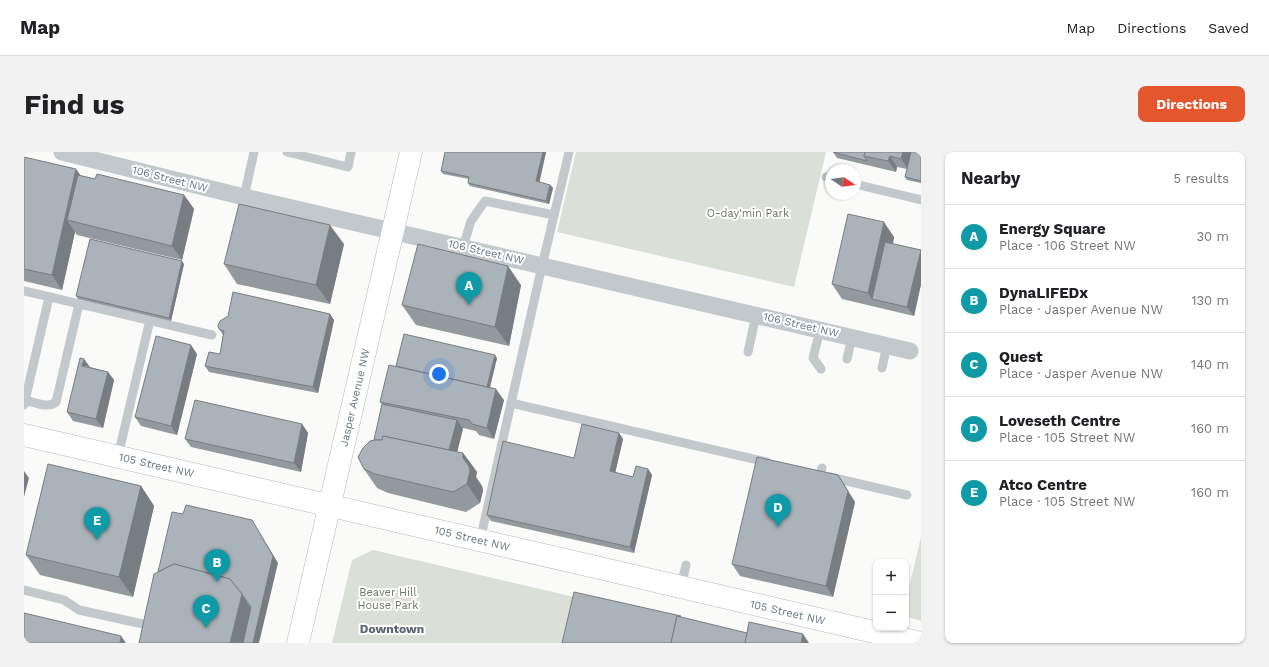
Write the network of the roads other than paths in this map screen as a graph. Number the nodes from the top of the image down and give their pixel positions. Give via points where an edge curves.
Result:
1 (62, 152) edge
2 (254, 152) edge
3 (287, 152) edge
4 (351, 152) edge
5 (411, 152) edge
6 (569, 152) edge
7 (861, 185) edge
8 (244, 197) junction
9 (921, 200) edge
10 (554, 215) junction
11 (392, 231) junction
12 (463, 247) junction
13 (542, 265) junction
14 (24, 291) edge
15 (49, 296) junction
16 (79, 304) junction
17 (756, 315) junction
18 (150, 320) junction
19 (820, 330) junction
20 (212, 335) dead end
21 (852, 337) junction
22 (887, 345) junction
23 (910, 351) dead end
24 (748, 352) dead end
25 (847, 359) dead end
26 (882, 368) dead end
27 (821, 369) dead end
28 (25, 403) edge
29 (511, 403) junction
30 (24, 435) edge
31 (118, 456) junction
32 (774, 464) edge
33 (818, 472) edge
34 (908, 495) dead end
35 (330, 505) junction
36 (480, 541) junction
37 (686, 565) dead end
38 (681, 588) junction
39 (24, 590) edge
40 (143, 624) edge
41 (298, 643) edge
42 (921, 643) edge

1 - 8 street, 106 Street NW
2 - 8 lane
3 - 4 lane via 348,167
5 - 11 street, Jasper Avenue NW
6 - 10 lane
7 - 9 lane
8 - 11 street, 106 Street NW
10 - 12 lane via 485,200 471,221
10 - 13 lane
11 - 12 street, 106 Street NW
11 - 35 street, Jasper Avenue NW
12 - 13 street, 106 Street NW
13 - 17 street, 106 Street NW
13 - 29 lane
14 - 15 lane
15 - 16 lane
15 - 28 lane
16 - 18 lane
16 - 28 lane via 56,402 47,405
17 - 19 street, 106 Street NW
17 - 24 lane
18 - 20 lane
18 - 31 lane
19 - 21 street, 106 Street NW
19 - 27 lane via 813,358
21 - 22 street, 106 Street NW
21 - 25 lane
22 - 23 street, 106 Street NW
22 - 26 lane
29 - 32 lane
29 - 36 lane
30 - 31 street, 105 Street NW
31 - 35 street, 105 Street NW
33 - 34 lane via 856,479
35 - 36 street, 105 Street NW
35 - 41 street, Jasper Avenue NW
36 - 38 street, 105 Street NW
37 - 38 lane
38 - 42 street, 105 Street NW
39 - 40 lane via 64,600 80,610

